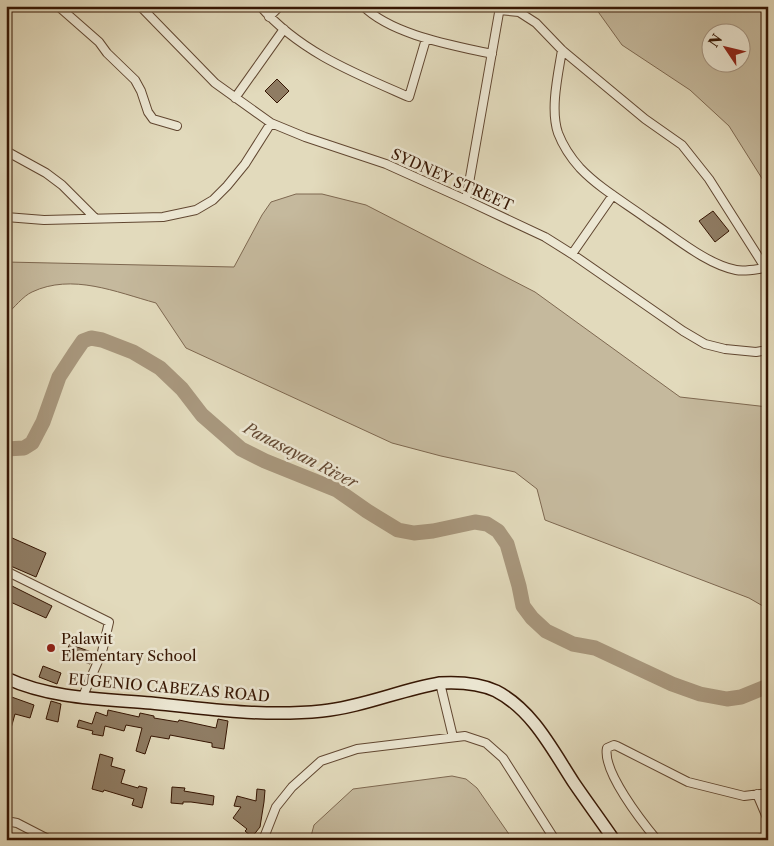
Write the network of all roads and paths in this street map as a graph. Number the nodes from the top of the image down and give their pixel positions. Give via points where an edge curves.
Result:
1 (58, 6) edge
2 (140, 6) edge
3 (260, 6) edge
4 (280, 6) edge
5 (363, 6) edge
6 (500, 8) edge
7 (270, 17) junction
8 (284, 29) junction
9 (426, 39) junction
10 (562, 50) junction
11 (492, 54) junction
12 (235, 98) junction
13 (271, 123) junction
14 (177, 126) dead end
15 (6, 151) edge
16 (613, 195) junction
17 (466, 200) junction
18 (6, 217) edge
19 (95, 218) junction
20 (572, 254) junction
21 (767, 270) edge
22 (768, 350) edge
23 (6, 571) edge
24 (6, 678) edge
25 (440, 683) junction
26 (83, 696) junction
27 (453, 737) junction
28 (768, 793) edge
29 (757, 794) junction
30 (768, 820) edge
31 (6, 821) edge
32 (768, 837) edge
33 (50, 840) edge
34 (263, 840) edge
35 (555, 840) edge
36 (614, 840) edge
37 (657, 840) edge
38 (753, 840) edge

1 - 14 street via 135,80 153,119
2 - 12 street, SYDNEY STREET via 215,83
3 - 7 street
4 - 7 street
5 - 9 street via 382,21
6 - 10 street via 519,12 536,23
6 - 11 street
7 - 8 street
8 - 9 street via 301,45 351,72 408,96
8 - 12 street
9 - 11 street
10 - 16 street via 555,120 558,134 580,168
10 - 21 street via 682,145 709,179
11 - 17 street
12 - 13 street, SYDNEY STREET
13 - 17 street, SYDNEY STREET via 386,164
13 - 19 street via 227,186 196,210 164,217
15 - 19 street via 62,185
16 - 20 street
16 - 21 street via 694,251 721,265 737,270
17 - 20 street, SYDNEY STREET via 545,237
18 - 19 street via 44,220
20 - 22 street, SYDNEY STREET via 706,344 733,350
23 - 26 street via 109,622 102,652
24 - 26 street, EUGENIO CABEZAS ROAD via 49,692
25 - 26 street, EUGENIO CABEZAS ROAD via 323,711 275,713 226,712
25 - 27 street
25 - 36 street, EUGENIO CABEZAS ROAD via 488,688 522,710
27 - 34 street via 357,749 321,761 292,787 276,807
27 - 35 street via 475,738 504,758
28 - 29 street
29 - 30 street
29 - 37 street via 744,796 688,782 616,746 610,746 606,754 617,782
31 - 33 street
32 - 38 street

